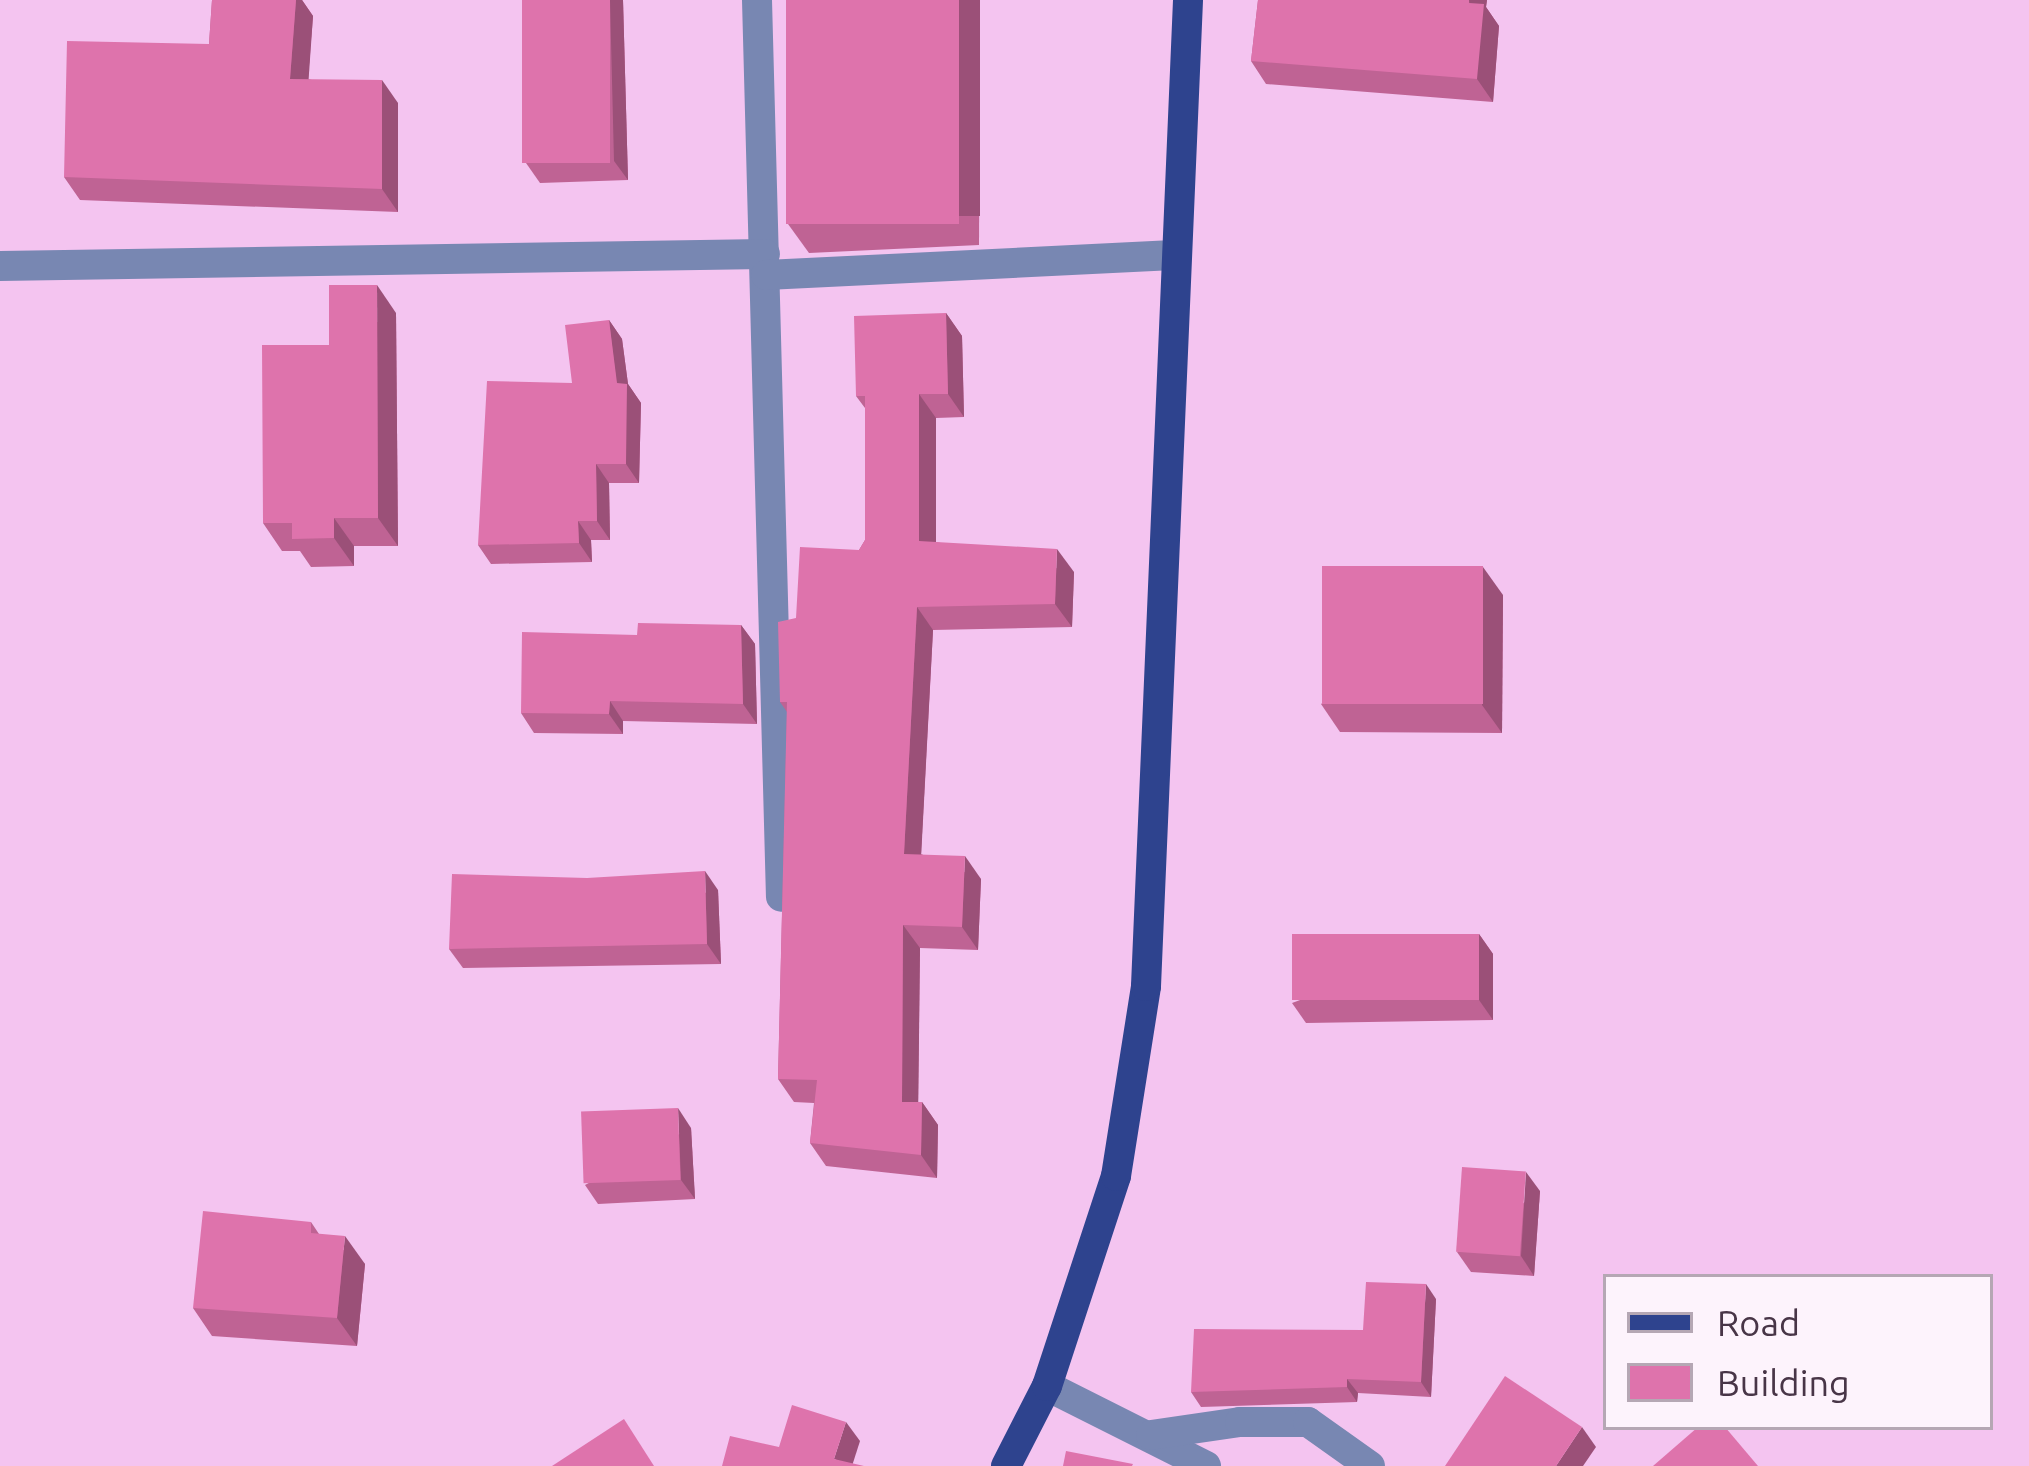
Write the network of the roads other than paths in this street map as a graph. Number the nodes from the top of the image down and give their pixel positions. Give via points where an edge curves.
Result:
1 (757, 0) edge
2 (1188, 0) edge
3 (1174, 255) junction
4 (765, 264) junction
5 (0, 266) edge
6 (781, 897) edge
7 (1047, 1386) junction
8 (1150, 1435) junction
9 (1006, 1466) edge
10 (1206, 1466) edge
11 (1370, 1466) edge

1 - 4 street
2 - 3 main road
3 - 4 street
3 - 7 main road via 1146,986 1116,1176
4 - 5 street
4 - 6 street
7 - 8 street
7 - 9 main road
8 - 10 street
8 - 11 street via 1308,1422

